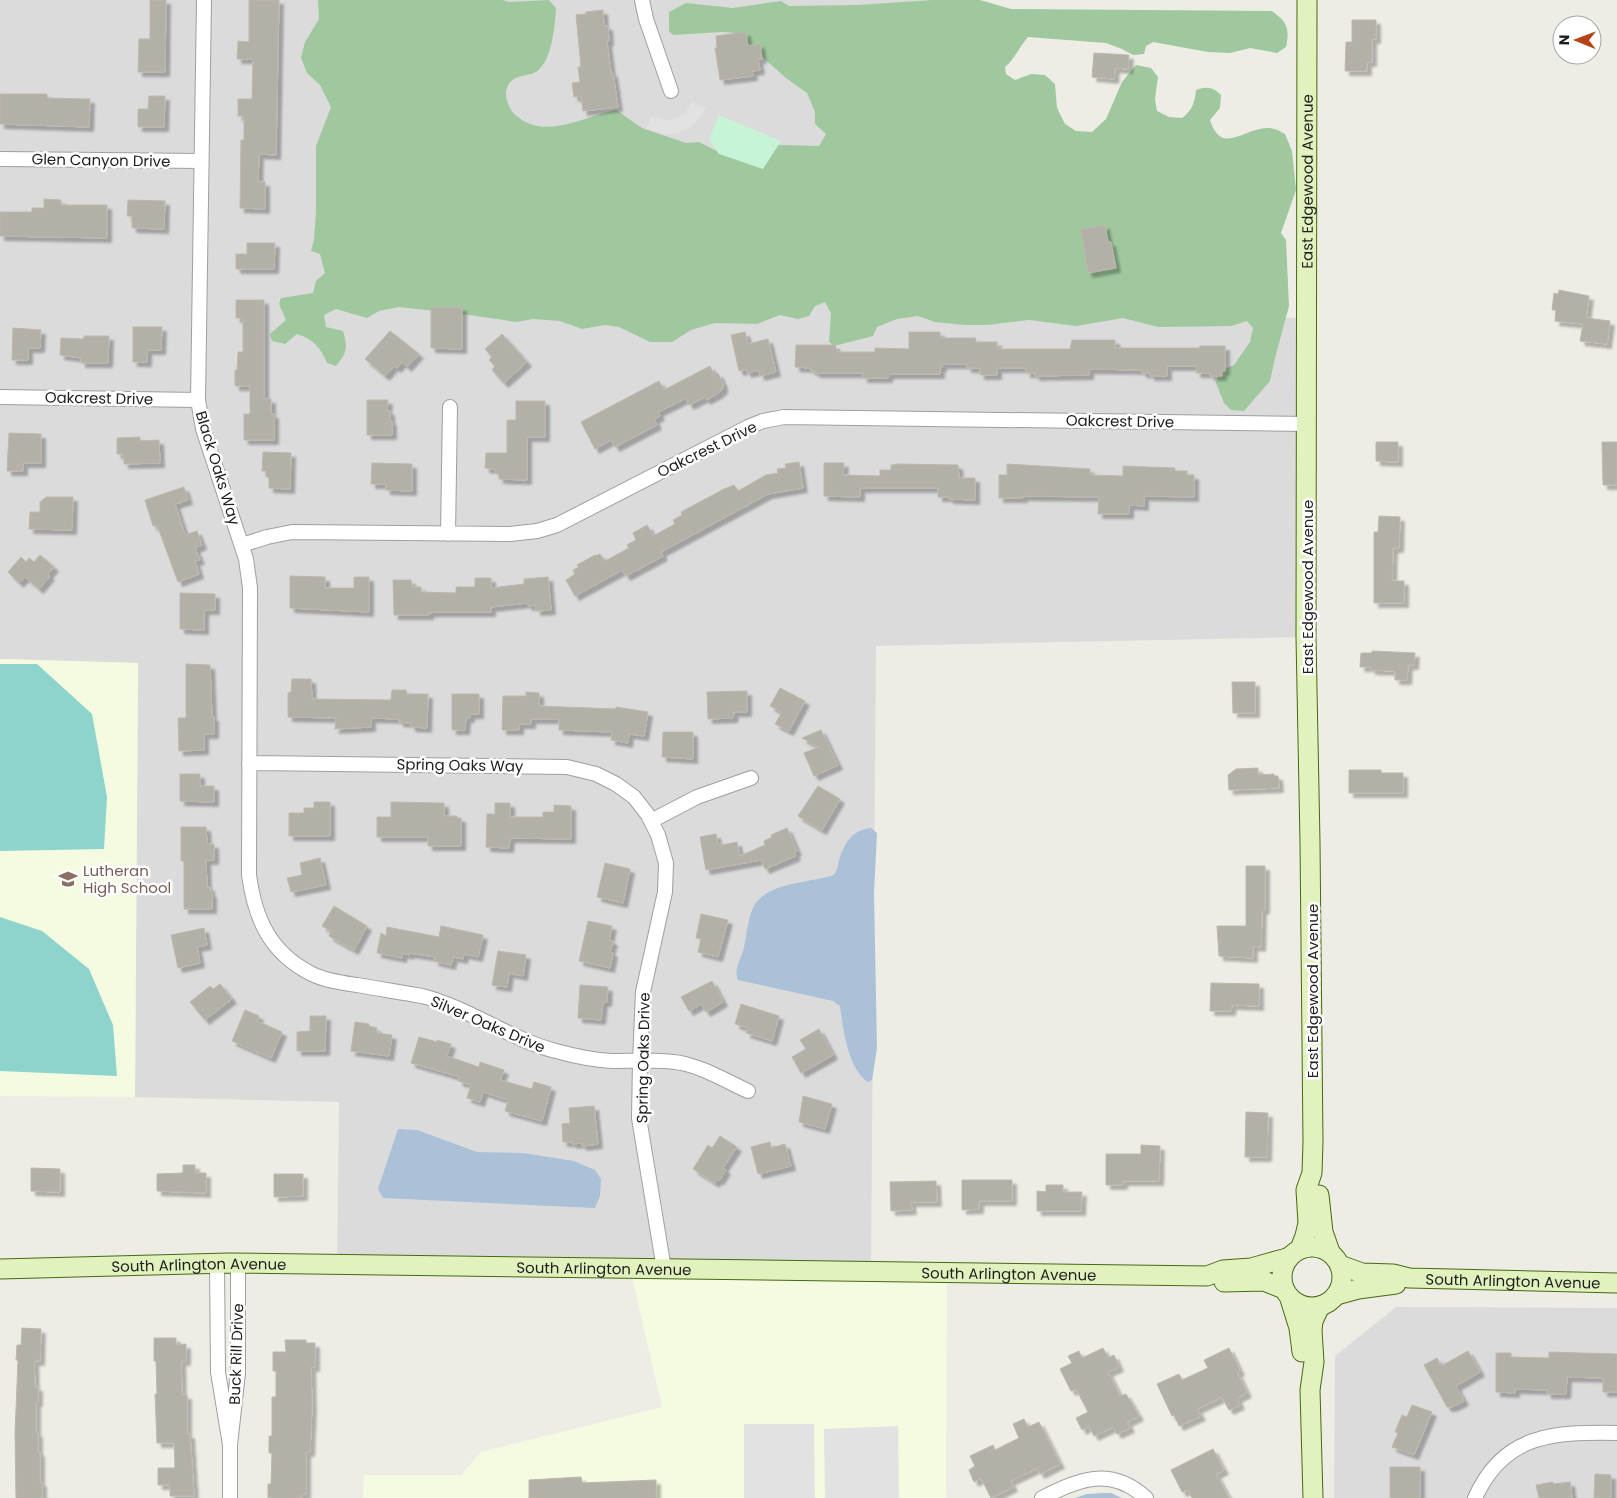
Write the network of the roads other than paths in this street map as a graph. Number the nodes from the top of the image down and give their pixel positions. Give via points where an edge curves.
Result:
1 (204, 0) edge
2 (642, 0) edge
3 (1307, 0) edge
4 (671, 91) dead end
5 (0, 159) edge
6 (201, 161) junction
7 (0, 397) edge
8 (198, 400) junction
9 (450, 407) dead end
10 (1307, 424) junction
11 (448, 534) junction
12 (242, 545) junction
13 (249, 763) junction
14 (752, 778) dead end
15 (651, 821) junction
16 (255, 904) joint
17 (640, 1061) junction
18 (748, 1092) dead end
19 (1312, 1173) junction
20 (1293, 1254) junction
21 (1335, 1259) junction
22 (217, 1264) junction
23 (238, 1264) junction
24 (0, 1269) edge
25 (664, 1269) junction
26 (1207, 1276) junction
27 (1409, 1278) junction
28 (1617, 1283) edge
29 (1287, 1294) junction
30 (1336, 1295) junction
31 (1320, 1306) junction
32 (1310, 1390) junction
33 (1617, 1433) edge
34 (230, 1445) junction
35 (230, 1498) edge
36 (1042, 1498) edge
37 (1146, 1498) edge
38 (1313, 1498) edge
39 (1475, 1498) edge

1 - 6 street, Black Oaks Way
2 - 4 street
3 - 10 main road, East Edgewood Avenue
5 - 6 street, Glen Canyon Drive
6 - 8 street, Black Oaks Way
7 - 8 street, Oakcrest Drive
8 - 12 street, Black Oaks Way via 203,429
9 - 11 street
10 - 11 street, Oakcrest Drive via 784,418 748,427 547,528 516,534
10 - 19 main road, East Edgewood Avenue via 1306,653
11 - 12 street, Oakcrest Drive via 292,532
12 - 13 street, Black Oaks Way via 250,588
13 - 15 street, Spring Oaks Way via 574,768 616,784 634,798
13 - 16 street, Black Oaks Way via 249,875
14 - 15 street via 697,797
15 - 17 street, Spring Oaks Drive via 666,863 665,892 643,992
16 - 17 street, Silver Oaks Drive via 270,939 292,961 314,975 436,1000 552,1050 590,1058
17 - 18 street, Silver Oaks Drive via 696,1067
17 - 25 street, Spring Oaks Drive via 639,1118
19 - 20 main road via 1306,1190 1306,1236
19 - 21 main road via 1318,1190 1323,1232
20 - 21 main road via 1315,1246
20 - 26 main road, South Arlington Avenue via 1251,1268 1223,1270
20 - 29 main road via 1282,1273
21 - 27 main road, South Arlington Avenue via 1362,1274 1393,1274
21 - 30 main road via 1342,1280
22 - 23 main road, South Arlington Avenue
22 - 24 main road, South Arlington Avenue
22 - 34 street, Buck Rill Drive via 218,1372
23 - 25 main road, South Arlington Avenue
23 - 34 street, Buck Rill Drive via 238,1373
25 - 26 main road, South Arlington Avenue
26 - 29 main road, South Arlington Avenue via 1222,1282 1264,1281
27 - 28 main road, South Arlington Avenue
27 - 30 main road, South Arlington Avenue via 1393,1286
29 - 31 main road via 1304,1306
29 - 32 main road via 1299,1328 1302,1363
30 - 31 main road
31 - 32 main road via 1313,1321 1314,1362
32 - 38 main road
33 - 39 street via 1571,1432 1548,1436 1520,1447 1487,1476
34 - 35 street, Buck Rill Drive
36 - 37 street via 1072,1483 1094,1479 1129,1486

